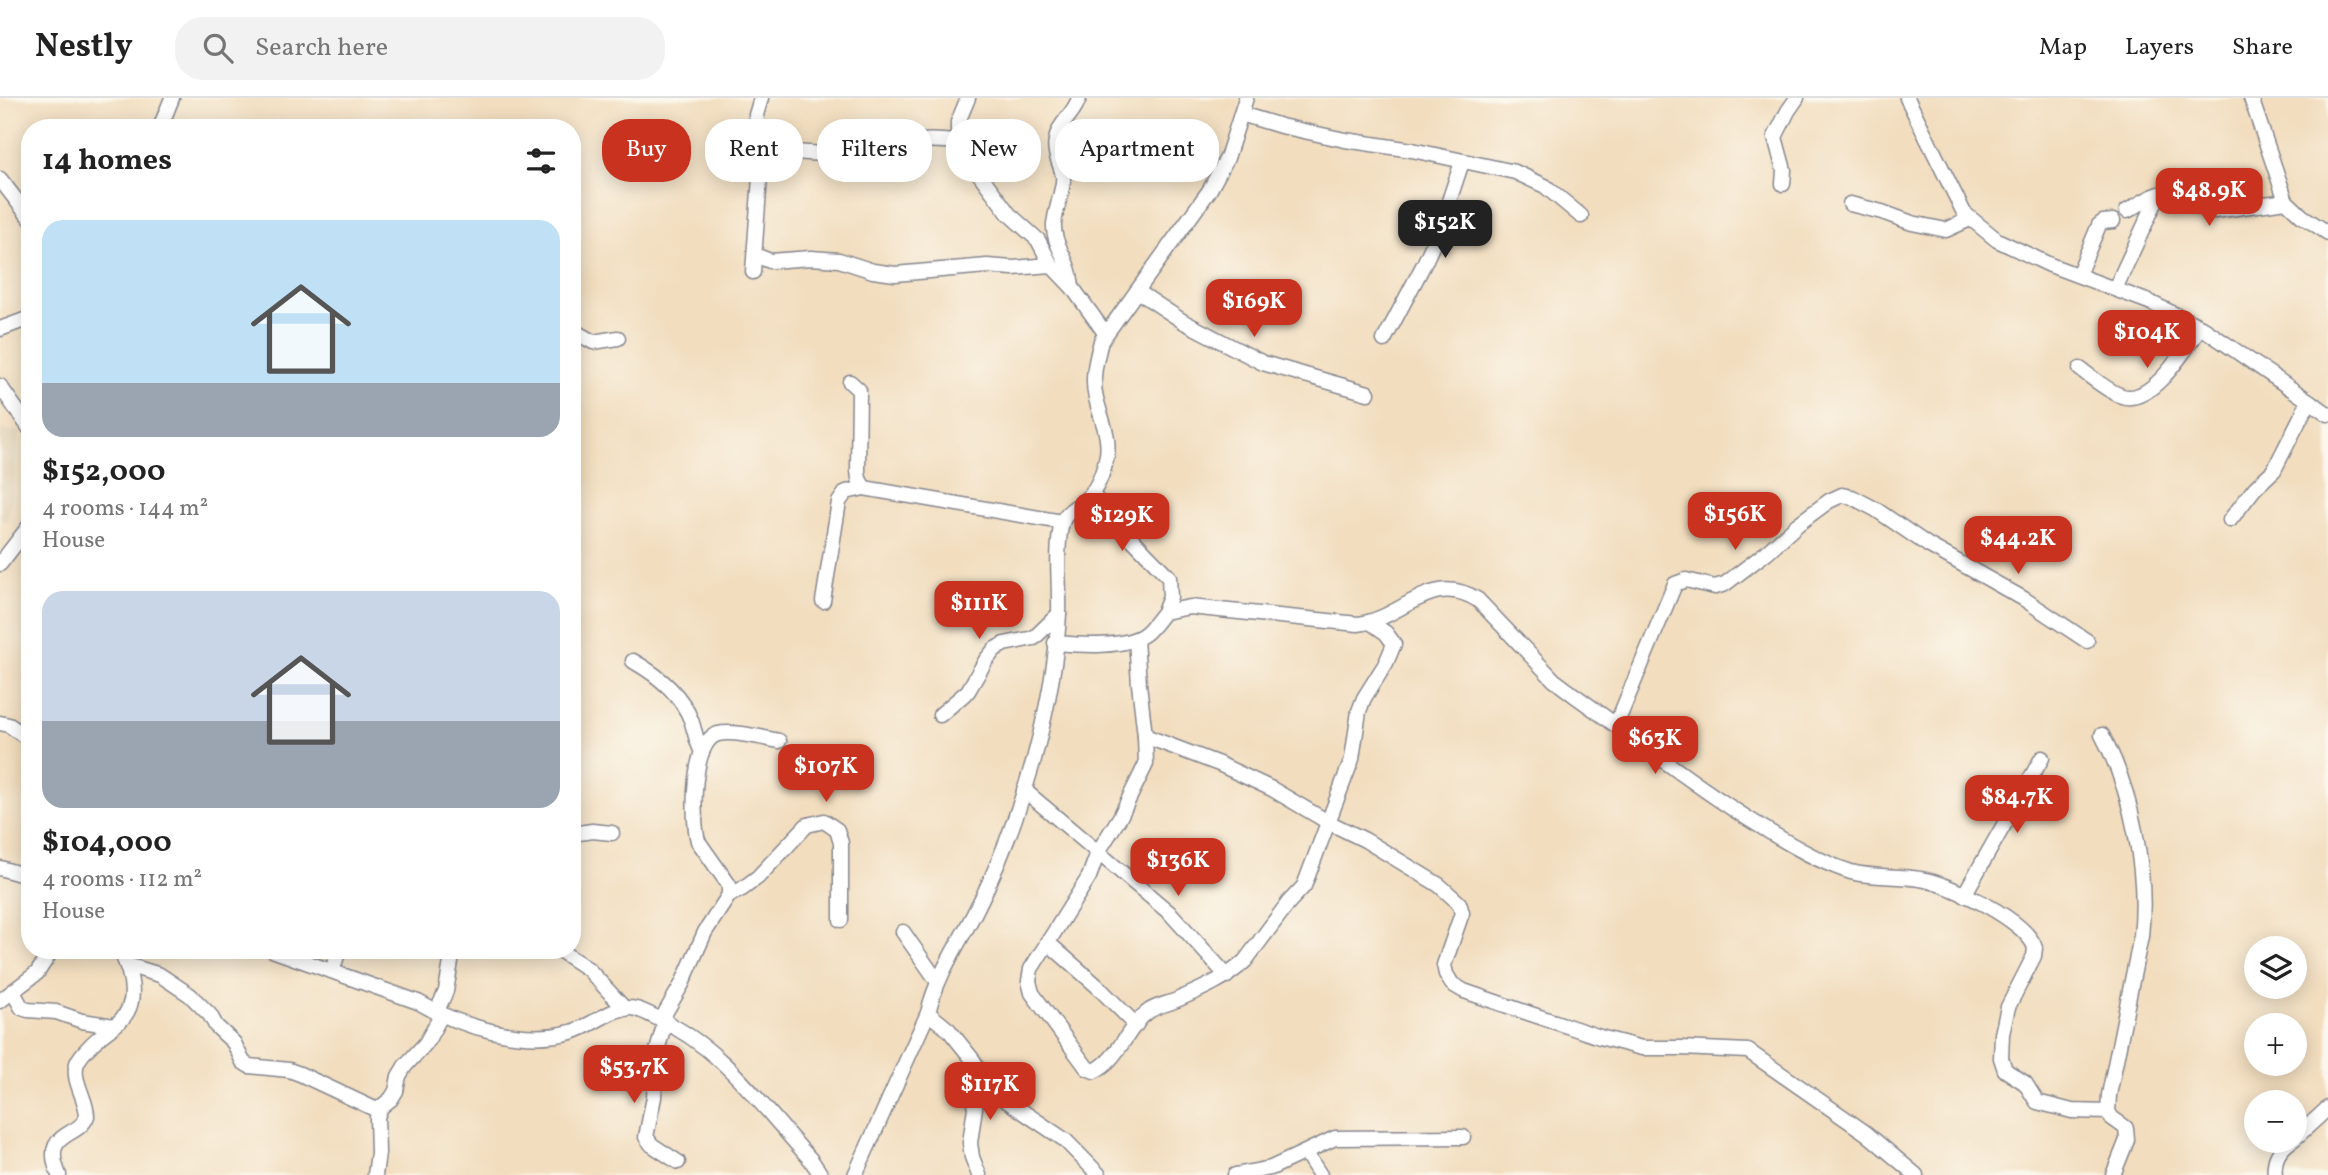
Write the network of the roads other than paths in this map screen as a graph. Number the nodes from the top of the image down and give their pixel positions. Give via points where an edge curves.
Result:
1 (172, 98) edge
2 (761, 98) edge
3 (968, 98) edge
4 (1079, 98) edge
5 (1246, 98) edge
6 (1797, 98) edge
7 (1907, 98) edge
8 (2251, 98) edge
9 (1241, 114) junction
10 (164, 119) edge
11 (757, 119) edge
12 (959, 119) edge
13 (946, 142) edge
14 (803, 153) edge
15 (1462, 162) junction
16 (0, 178) edge
17 (760, 182) edge
18 (984, 182) edge
19 (1783, 184) dead end
20 (2159, 194) junction
21 (2286, 201) junction
22 (1850, 204) dead end
23 (21, 206) edge
24 (2127, 211) dead end
25 (1581, 216) dead end
26 (1970, 219) junction
27 (2113, 221) dead end
28 (2328, 233) edge
29 (755, 255) junction
30 (1051, 265) junction
31 (753, 272) dead end
32 (2078, 275) junction
33 (1072, 287) junction
34 (2115, 289) junction
35 (1137, 290) junction
36 (21, 321) edge
37 (2201, 327) junction
38 (0, 329) edge
39 (1105, 333) junction
40 (581, 335) edge
41 (618, 338) dead end
42 (1384, 340) dead end
43 (2080, 369) dead end
44 (850, 382) dead end
45 (0, 386) edge
46 (1368, 393) dead end
47 (2309, 401) junction
48 (2328, 414) edge
49 (21, 416) edge
50 (864, 488) junction
51 (1092, 494) junction
52 (2230, 520) dead end
53 (1062, 522) junction
54 (21, 537) edge
55 (0, 564) edge
56 (823, 601) dead end
57 (1164, 612) junction
58 (1059, 614) junction
59 (1370, 622) junction
60 (1136, 639) junction
61 (2087, 641) dead end
62 (1055, 643) junction
63 (633, 661) dead end
64 (940, 715) dead end
65 (0, 723) edge
66 (1616, 725) junction
67 (21, 734) edge
68 (2102, 735) dead end
69 (1145, 736) junction
70 (779, 741) dead end
71 (702, 752) junction
72 (2042, 758) dead end
73 (1024, 790) junction
74 (1328, 822) junction
75 (581, 833) edge
76 (612, 833) dead end
77 (1098, 852) junction
78 (0, 868) edge
79 (21, 874) edge
80 (729, 895) junction
81 (1964, 895) junction
82 (841, 920) dead end
83 (903, 932) dead end
84 (1047, 942) junction
85 (46, 959) edge
86 (124, 959) edge
87 (298, 959) edge
88 (336, 959) edge
89 (451, 959) edge
90 (573, 959) edge
91 (127, 965) junction
92 (332, 971) junction
93 (1227, 976) junction
94 (938, 982) junction
95 (13, 992) junction
96 (0, 1001) edge
97 (625, 1009) junction
98 (928, 1013) junction
99 (439, 1014) junction
100 (663, 1021) junction
101 (1136, 1025) junction
102 (114, 1026) junction
103 (980, 1072) junction
104 (2328, 1108) edge
105 (379, 1111) junction
106 (2108, 1112) junction
107 (2307, 1127) edge
108 (1462, 1137) dead end
109 (1306, 1153) junction
110 (2283, 1153) edge
111 (678, 1162) dead end
112 (1259, 1173) edge
113 (59, 1175) edge
114 (375, 1175) edge
115 (821, 1175) edge
116 (855, 1175) edge
117 (979, 1175) edge
118 (1099, 1175) edge
119 (1235, 1175) edge
120 (1320, 1175) edge
121 (1916, 1175) edge
122 (2113, 1175) edge
123 (2275, 1175) edge

1 - 10 street
2 - 11 street
3 - 12 street
4 - 33 street via 1062,122 1055,148 1064,183 1054,228
5 - 9 street
6 - 19 street via 1775,137
7 - 26 street via 1959,206
8 - 21 street
9 - 15 street
9 - 35 street via 1227,158 1209,191
13 - 14 street via 913,142 885,158
15 - 25 street via 1516,172 1545,186
15 - 42 street via 1434,242
16 - 23 street
17 - 29 street
18 - 30 street via 1009,214 1038,240
20 - 21 street via 2204,210
20 - 24 street
20 - 34 street
21 - 28 street
22 - 26 street via 1946,230
26 - 32 street via 2004,244
27 - 32 street via 2099,225
29 - 30 street via 770,261 839,260 895,275
29 - 31 street
30 - 33 street
32 - 34 street
33 - 39 street
34 - 37 street
35 - 39 street
35 - 46 street via 1263,363
36 - 38 street
37 - 43 street via 2164,378 2131,397 2120,396
37 - 47 street
39 - 51 street via 1094,386 1107,434 1107,455
40 - 41 street via 593,342
44 - 50 street via 859,390 858,470
45 - 49 street
47 - 48 street
47 - 52 street via 2274,470
50 - 53 street
50 - 56 street via 846,492 839,502
51 - 53 street
51 - 57 street via 1169,578 1170,597
53 - 58 street
54 - 55 street
57 - 59 street via 1190,607
57 - 60 street
58 - 62 street
58 - 64 street via 1034,638 995,649 968,691
59 - 66 street via 1425,595 1465,592 1554,680
59 - 74 street via 1394,644 1359,711 1352,759
60 - 62 street via 1095,646
60 - 69 street
61 - 66 street via 1875,509 1842,495 1798,524 1725,584 1675,583
62 - 73 street
63 - 71 street via 682,702
65 - 67 street
66 - 81 street via 1707,793 1796,848 1853,873 1921,879
68 - 106 street via 2127,796 2144,909
69 - 74 street via 1219,764
69 - 77 street via 1146,764
70 - 71 street via 719,734 707,740
71 - 80 street via 695,786 696,833 729,886
72 - 81 street
73 - 77 street
73 - 94 street via 976,911
74 - 93 street via 1304,886 1245,961
74 - 121 street via 1422,874 1459,903 1462,913 1444,965 1452,984 1642,1048 1748,1051 1866,1133
75 - 76 street
77 - 84 street via 1089,877
77 - 93 street via 1171,914
78 - 79 street
80 - 82 street via 758,877 807,825 824,821 837,830 841,843
80 - 100 street via 705,932
81 - 106 street via 2014,921 2035,947 2004,1018 2001,1058 2005,1070 2046,1106
83 - 94 street
84 - 101 street
84 - 101 street via 1031,968 1032,993 1087,1068 1101,1068
85 - 95 street
86 - 91 street
87 - 92 street
88 - 92 street
89 - 99 street
90 - 97 street
91 - 102 street via 132,999
91 - 105 street via 160,975 190,995 249,1066 289,1070
92 - 99 street
93 - 101 street via 1147,1013
94 - 98 street
95 - 96 street
95 - 102 street via 27,1010
97 - 99 street via 572,1032 552,1035 485,1030
97 - 100 street via 640,1010
98 - 103 street via 949,1030
98 - 116 street
99 - 105 street via 426,1043 405,1066 391,1100
100 - 111 street via 646,1137
100 - 115 street via 694,1038 733,1071
102 - 113 street via 77,1063 76,1077 87,1116 83,1125 66,1133 57,1144 54,1164
103 - 117 street via 970,1143
103 - 118 street via 1004,1099 1065,1140
104 - 107 street
105 - 114 street
106 - 122 street via 2127,1133
108 - 109 street via 1335,1138
109 - 112 street
109 - 120 street
110 - 123 street via 2274,1164
112 - 119 street

